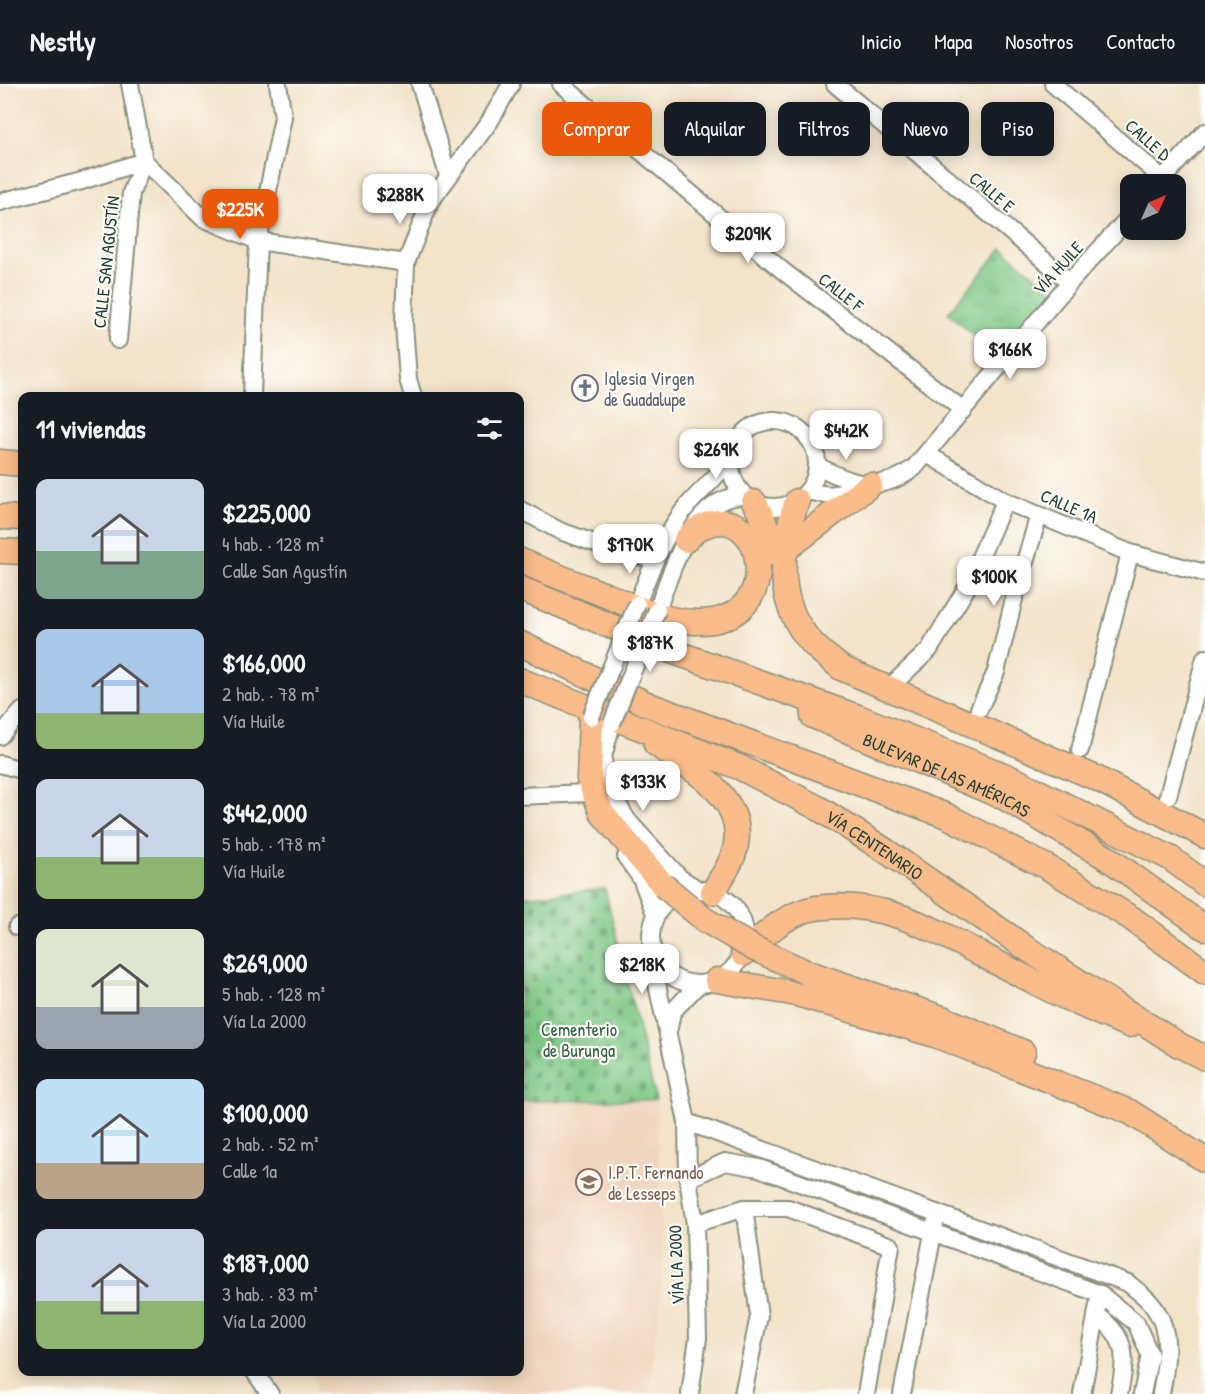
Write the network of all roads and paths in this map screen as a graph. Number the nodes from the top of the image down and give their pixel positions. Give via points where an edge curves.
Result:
1 (130, 84) edge
2 (278, 84) edge
3 (420, 84) edge
4 (511, 84) edge
5 (561, 84) edge
6 (835, 84) edge
7 (1053, 84) edge
8 (1205, 132) edge
9 (144, 161) junction
10 (1152, 174) edge
11 (1168, 174) edge
12 (448, 175) junction
13 (0, 202) edge
14 (1120, 227) edge
15 (258, 241) junction
16 (406, 263) junction
17 (1070, 282) junction
18 (118, 339) dead end
19 (252, 392) edge
20 (412, 392) edge
21 (963, 410) junction
22 (927, 454) junction
23 (731, 457) junction
24 (0, 462) edge
25 (18, 464) edge
26 (818, 466) junction
27 (865, 485) junction
28 (803, 496) junction
29 (749, 499) junction
30 (1005, 501) junction
31 (524, 511) edge
32 (1039, 515) junction
33 (0, 517) edge
34 (18, 518) edge
35 (686, 540) junction
36 (785, 550) junction
37 (0, 551) edge
38 (18, 552) edge
39 (1130, 553) junction
40 (758, 559) junction
41 (654, 560) junction
42 (524, 562) edge
43 (1205, 573) edge
44 (524, 590) edge
45 (524, 645) edge
46 (671, 651) junction
47 (1205, 658) edge
48 (524, 682) edge
49 (892, 685) dead end
50 (979, 709) dead end
51 (18, 716) edge
52 (609, 720) junction
53 (0, 736) edge
54 (1080, 750) dead end
55 (0, 764) edge
56 (18, 769) edge
57 (587, 793) junction
58 (524, 796) edge
59 (1168, 796) dead end
60 (1205, 836) edge
61 (1205, 884) edge
62 (706, 891) junction
63 (656, 916) junction
64 (1205, 928) edge
65 (654, 954) junction
66 (742, 954) junction
67 (1205, 972) edge
68 (708, 982) junction
69 (669, 1028) junction
70 (1179, 1045) junction
71 (1205, 1058) edge
72 (1130, 1112) junction
73 (687, 1122) junction
74 (1205, 1160) edge
75 (688, 1179) junction
76 (744, 1208) junction
77 (936, 1214) junction
78 (695, 1224) junction
79 (933, 1233) junction
80 (1100, 1294) junction
81 (1098, 1316) junction
82 (257, 1376) edge
83 (270, 1394) edge
84 (690, 1394) edge
85 (743, 1394) edge
86 (866, 1394) edge
87 (902, 1394) edge
88 (1082, 1394) edge
89 (1119, 1394) edge
90 (1142, 1394) edge
91 (1161, 1394) edge

1 - 9 street
2 - 15 street via 283,117
3 - 12 street
4 - 12 street via 490,121
5 - 21 street, CALLE F via 783,271
6 - 17 street, CALLE E
7 - 10 street, CALLE D
8 - 11 street
9 - 13 street
9 - 15 street via 204,218
9 - 18 street, CALLE SAN AGUSTÍN via 131,193
12 - 16 street via 430,202
14 - 17 street, VÍA HUILE
15 - 16 street
15 - 19 street
16 - 20 street via 405,335
17 - 21 street, VÍA HUILE
21 - 22 street, VÍA HUILE
22 - 27 street, VÍA HUILE via 900,478
22 - 30 street, CALLE 1A
23 - 26 street via 745,431 771,420 799,428 810,438
23 - 29 street via 736,484
23 - 41 street via 688,505
24 - 25 highway
26 - 27 street
26 - 28 street
27 - 28 street, VÍA HUILE via 824,496
27 - 36 highway via 849,504
28 - 29 street via 775,507
28 - 36 highway via 788,528
29 - 35 street via 724,497 713,504
29 - 40 highway via 765,521 769,542 768,553
30 - 32 street, CALLE 1A
30 - 49 street via 966,589 928,650
31 - 41 street via 560,531
32 - 39 street, CALLE 1A
32 - 50 street via 996,672
33 - 34 highway
35 - 40 highway via 704,526 722,522 739,528 754,542
35 - 52 street, bridge
36 - 60 highway via 783,586 796,621 813,644 841,668 1096,778
37 - 38 highway
39 - 43 street, CALLE 1A
39 - 54 street
40 - 42 highway via 755,590 744,606 726,618 706,622 665,619
41 - 52 street, bridge via 637,603
44 - 46 highway
45 - 67 highway via 649,705 947,816 1047,867 1131,918
46 - 61 highway via 858,717 1011,778 1170,858
46 - 64 highway, BULEVAR DE LAS AMÉRICAS via 849,733 1005,798 1109,859
47 - 59 street
48 - 52 highway, VÍA CENTENARIO
51 - 53 street
52 - 57 street via 582,745 581,776
52 - 62 street via 603,757 606,785 628,821 680,878
52 - 62 highway via 707,779 732,811 736,828 734,854
52 - 70 highway, VÍA CENTENARIO via 741,768 820,809 1029,950
52 - 72 highway, bridge via 589,779 602,813 663,885 705,920 806,972 942,1018 1037,1058
55 - 56 street
57 - 58 street
57 - 63 street via 603,827 641,878
62 - 63 street via 674,897
62 - 66 street via 727,899 737,910 744,924
63 - 65 street via 651,934
65 - 68 street via 664,970 680,981
65 - 69 street, VÍA LA 2000 via 658,989
66 - 68 street via 733,970
66 - 70 highway via 782,921 814,908 862,907 915,920 1094,1012
68 - 69 street via 672,1012
68 - 72 highway via 797,994 935,1035
69 - 73 street, VÍA LA 2000
70 - 71 highway, VÍA CENTENARIO
72 - 74 highway
73 - 75 street, VÍA LA 2000
73 - 77 street
75 - 78 street, VÍA LA 2000
75 - 79 street via 725,1162 759,1168
76 - 78 street
76 - 85 street via 759,1316
76 - 86 street via 788,1208 891,1246
77 - 79 street
77 - 91 street via 1128,1283 1154,1306 1163,1327 1167,1358
78 - 84 street, VÍA LA 2000 via 698,1338
79 - 80 street
79 - 87 street
80 - 81 street
80 - 90 street via 1136,1323 1150,1355
81 - 88 street
81 - 89 street via 1118,1334 1122,1345 1125,1363
82 - 83 street

